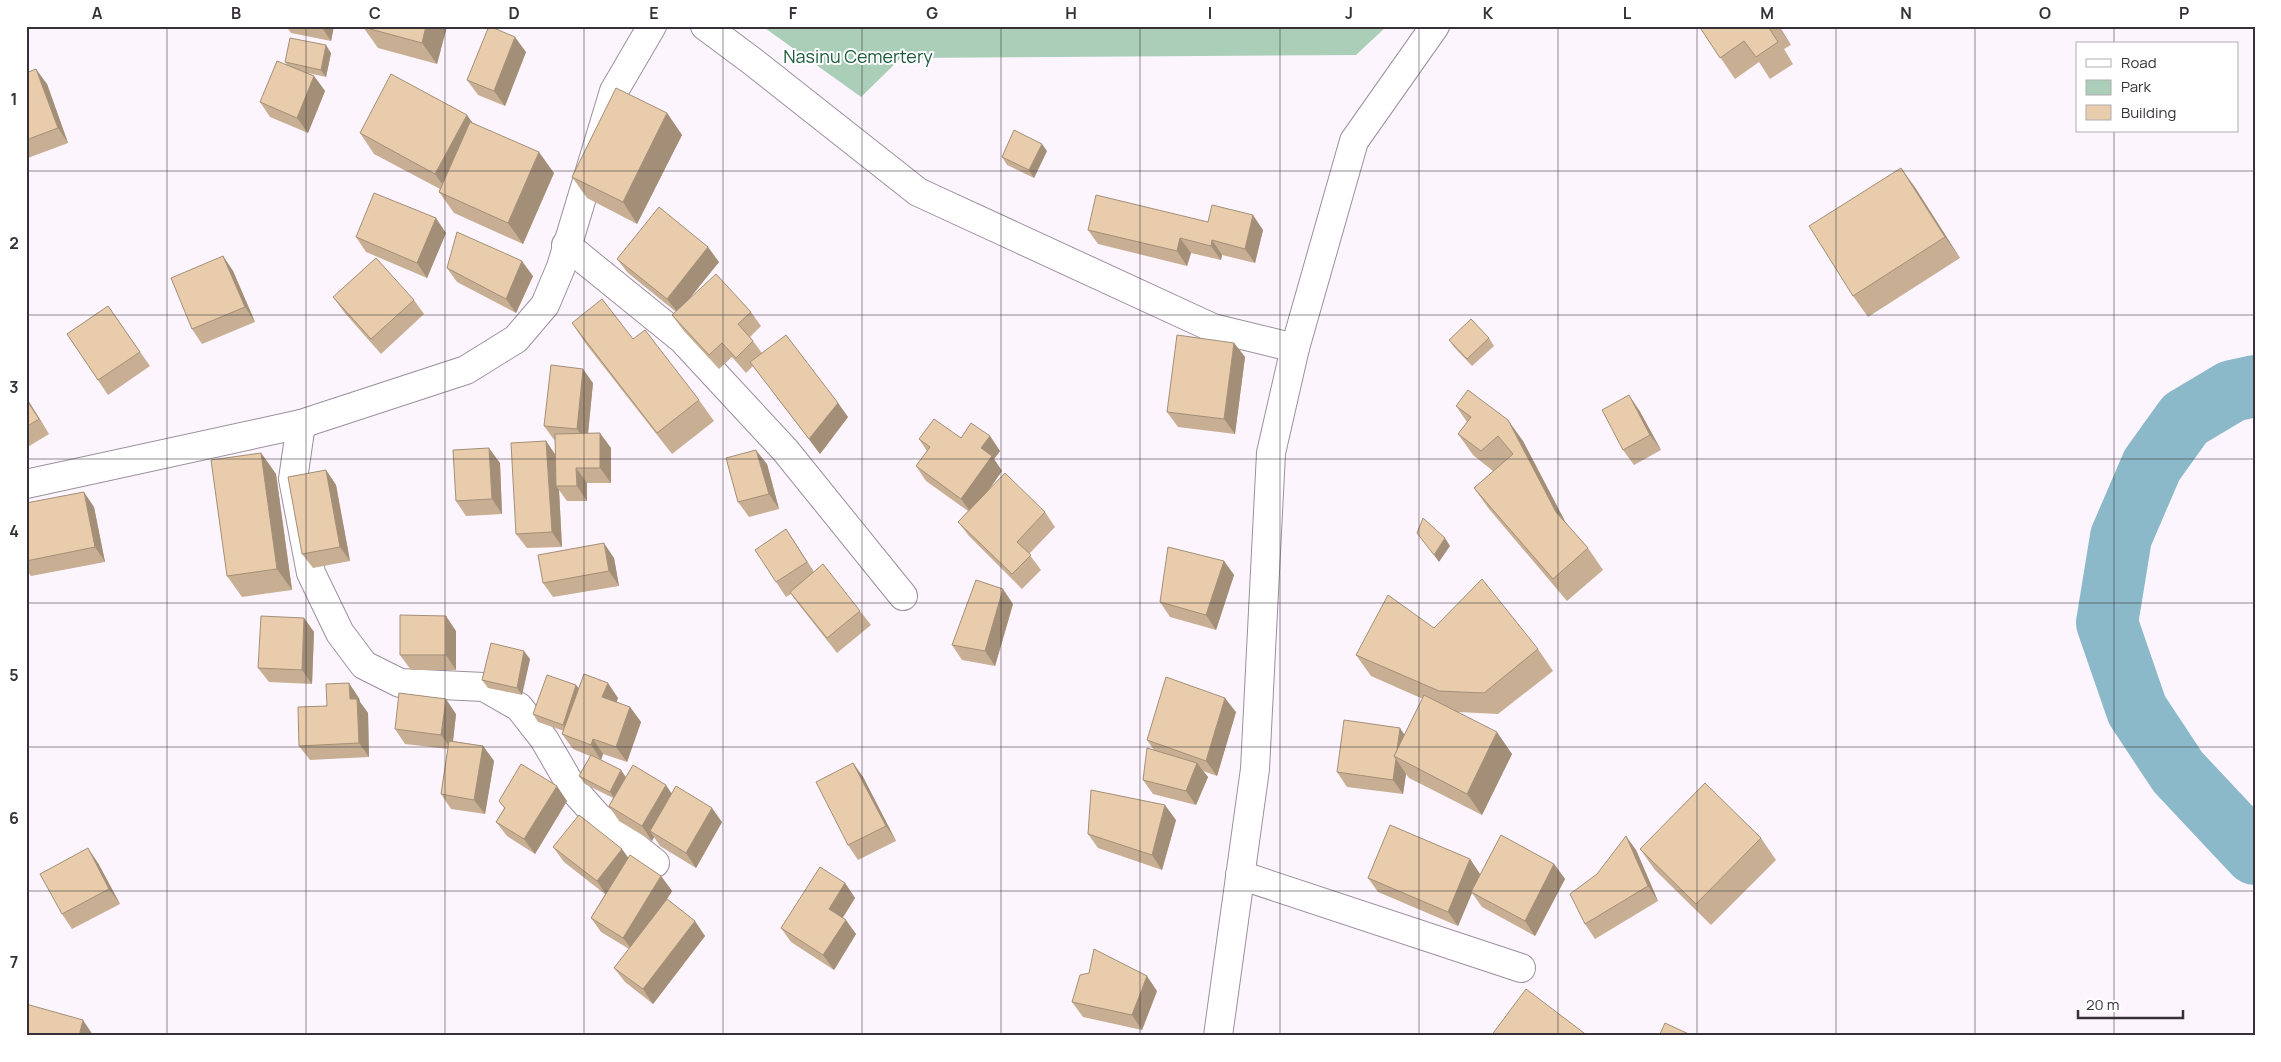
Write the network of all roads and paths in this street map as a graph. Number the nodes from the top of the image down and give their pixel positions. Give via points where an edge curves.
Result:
1 (652, 26) edge
2 (705, 26) edge
3 (1435, 26) edge
4 (566, 245) junction
5 (1295, 348) junction
6 (301, 424) junction
7 (26, 484) edge
8 (903, 596) dead end
9 (655, 863) dead end
10 (1240, 875) junction
11 (1521, 968) dead end
12 (1218, 1036) edge

1 - 4 street via 614,91
2 - 5 street via 918,192 1213,328
3 - 5 street via 1354,141
4 - 6 street via 561,267 545,305 516,339 466,370
4 - 8 street via 682,339 786,450
5 - 10 street via 1271,453 1255,770
6 - 7 street
6 - 9 street via 293,479 310,573 340,633 364,665 400,683 484,687 519,707 544,739 573,789 598,816
10 - 11 street
10 - 12 street

